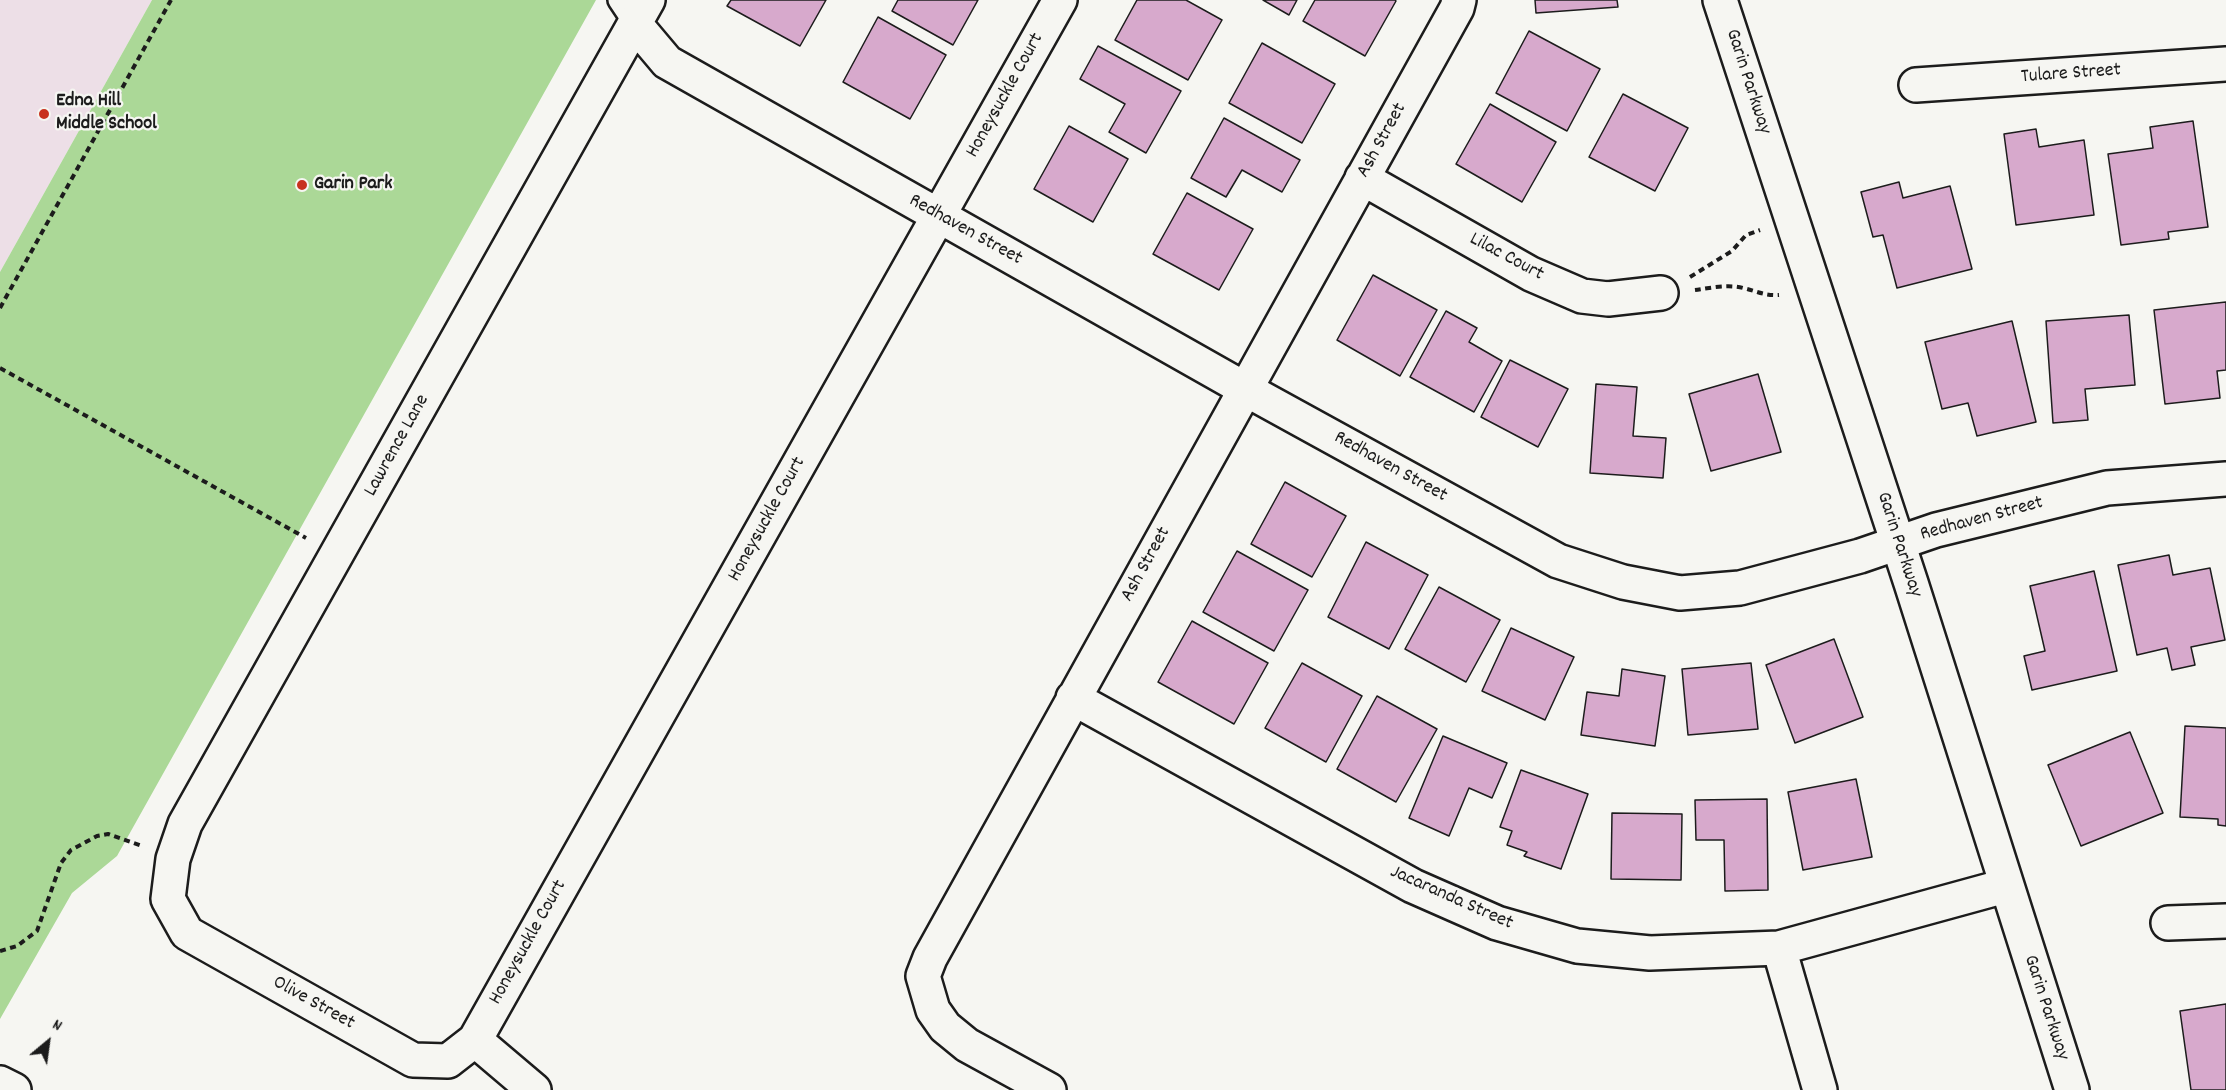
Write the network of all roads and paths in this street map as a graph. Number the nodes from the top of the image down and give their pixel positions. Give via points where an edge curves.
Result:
1 (171, 0) edge
2 (1060, 0) edge
3 (1459, 0) edge
4 (1720, 0) edge
5 (634, 8) edge
6 (2226, 64) edge
7 (1916, 85) dead end
8 (1362, 178) junction
9 (938, 216) junction
10 (1791, 217) junction
11 (1663, 293) junction
12 (1816, 293) junction
13 (0, 308) edge
14 (0, 368) edge
15 (1245, 389) junction
16 (2226, 479) edge
17 (1897, 543) junction
18 (337, 555) junction
19 (1073, 698) junction
20 (173, 859) junction
21 (2005, 886) junction
22 (168, 899) joint
23 (2226, 921) edge
24 (2168, 923) dead end
25 (1779, 948) junction
26 (0, 951) edge
27 (475, 1040) junction
28 (0, 1083) edge
29 (14, 1090) edge
30 (534, 1090) edge
31 (1049, 1090) edge
32 (1820, 1090) edge
33 (2072, 1090) edge

1 - 13 path
2 - 9 street, Honeysuckle Court
3 - 8 street, Ash Street
4 - 10 street, Garin Parkway
5 - 9 street, Redhaven Street via 666,62
5 - 18 street, Lawrence Lane
6 - 7 street, Tulare Street
8 - 11 street, Lilac Court via 1530,274 1582,296 1608,299
8 - 15 street, Ash Street
9 - 15 street, Redhaven Street
9 - 27 street, Honeysuckle Court
10 - 11 path via 1746,236 1723,258
10 - 12 street, Garin Parkway
11 - 12 path via 1729,286 1766,296
12 - 17 street, Garin Parkway
14 - 18 path
15 - 17 street, Redhaven Street via 1558,561 1623,582 1680,593 1740,588
15 - 19 street, Ash Street
16 - 17 street, Redhaven Street via 2107,488
17 - 21 street, Garin Parkway
18 - 20 street, Lawrence Lane via 185,824
19 - 25 street, Jacaranda Street via 1413,886 1497,923 1578,946 1650,953
19 - 31 street, Ash Street via 940,935 923,976 933,1010 945,1027 967,1045
20 - 22 street, Lawrence Lane
20 - 26 path via 108,834 83,842 61,863 37,931 17,946
21 - 25 street, Jacaranda Street
21 - 33 street, Garin Parkway
22 - 27 street, Olive Street via 187,933 413,1060 448,1061
23 - 24 street
25 - 32 street
27 - 30 street
28 - 29 street

